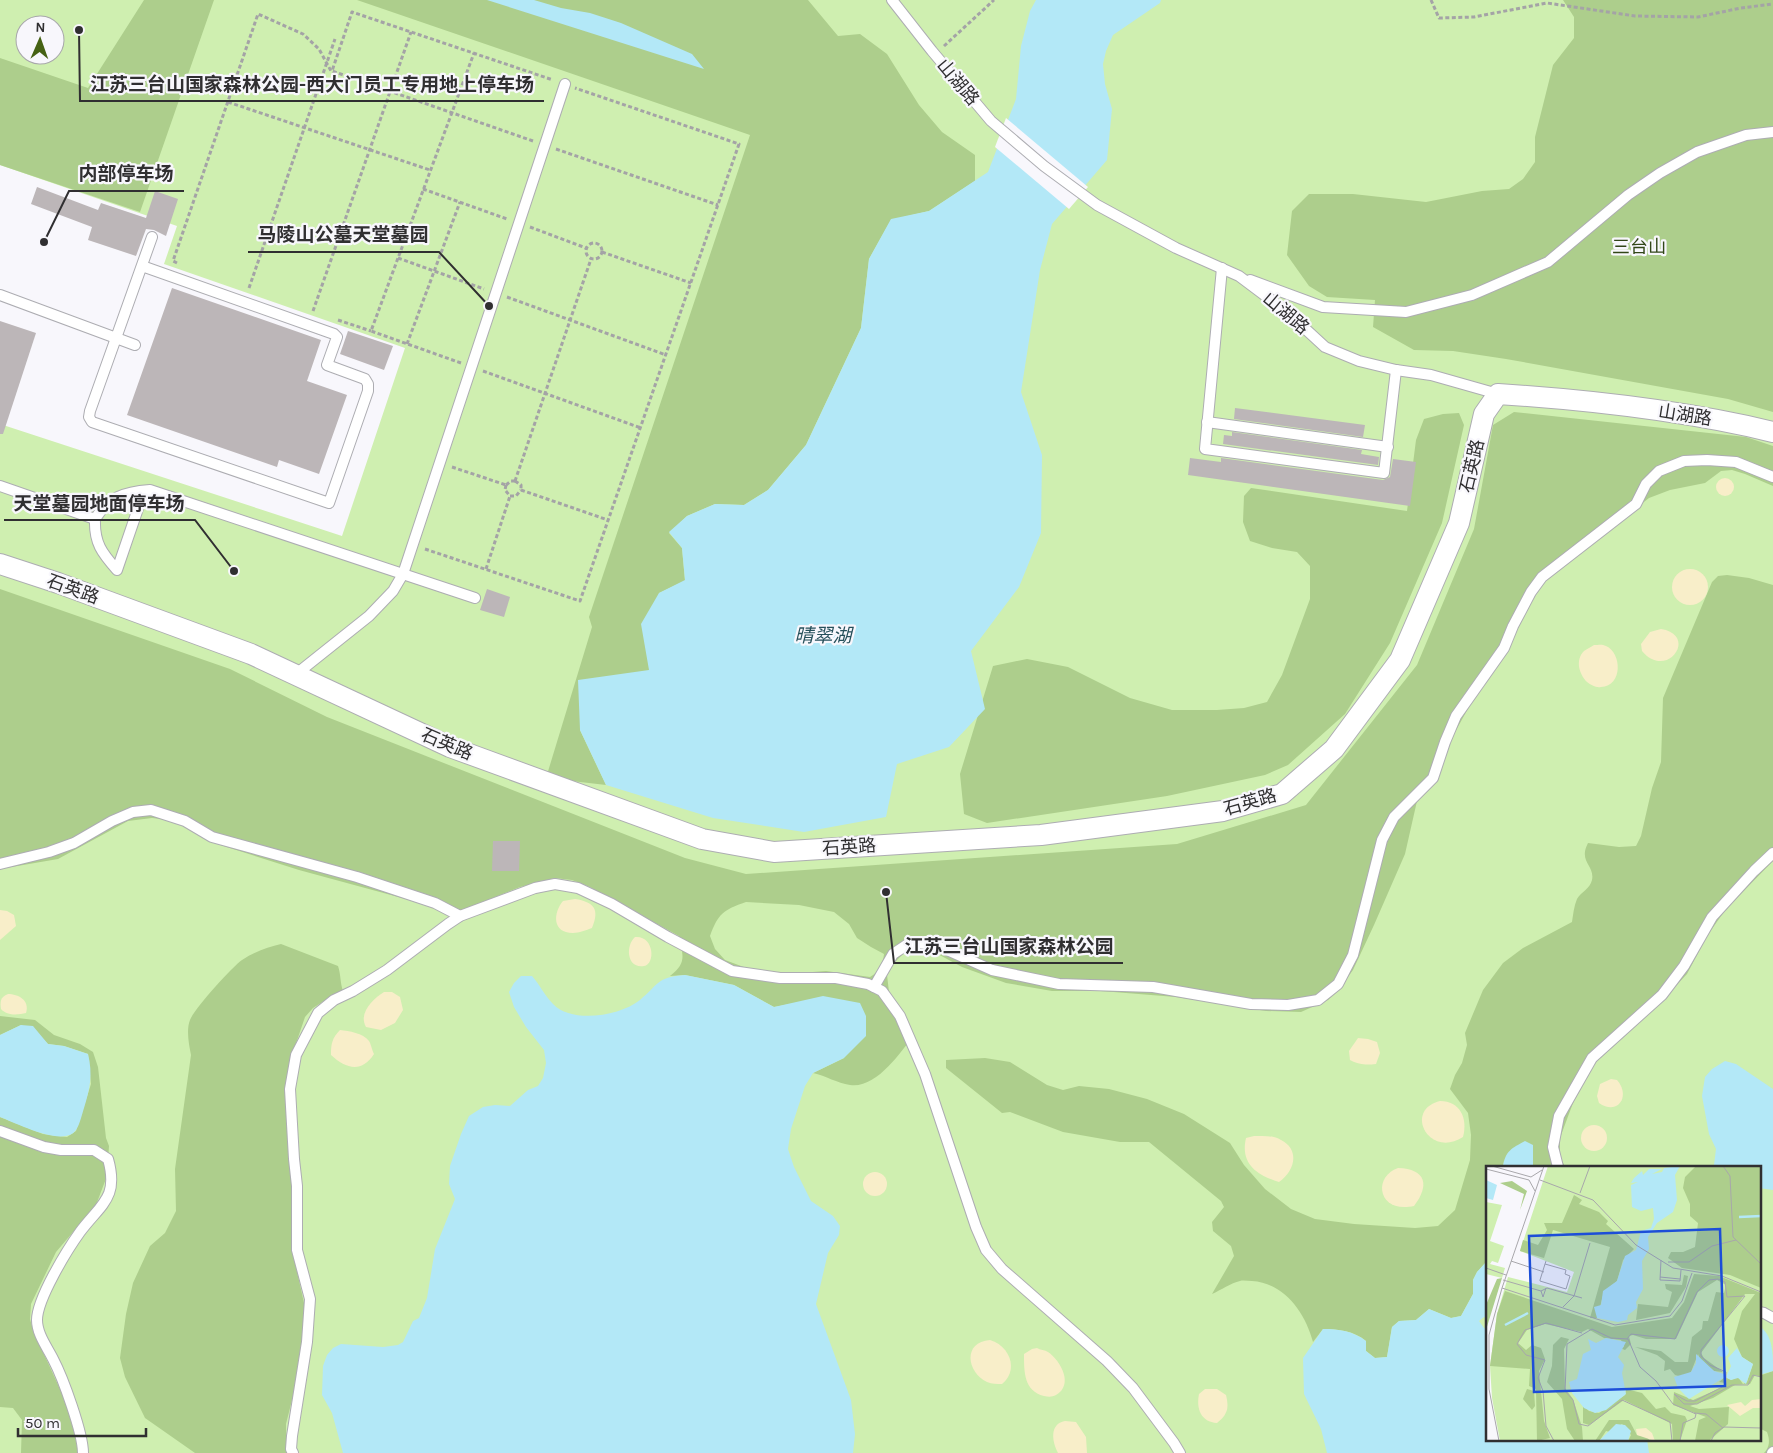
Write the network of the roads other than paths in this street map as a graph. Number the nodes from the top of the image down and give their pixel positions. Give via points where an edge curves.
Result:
1 (892, 0) edge
2 (565, 84) road end
3 (1773, 132) edge
4 (152, 237) dead end
5 (142, 266) junction
6 (1222, 268) junction
7 (1239, 276) junction
8 (0, 296) edge
9 (116, 338) junction
10 (135, 345) dead end
11 (1396, 370) junction
12 (1498, 394) junction
13 (1207, 422) junction
14 (1773, 432) edge
15 (1388, 447) junction
16 (1773, 477) edge
17 (0, 486) edge
18 (144, 491) junction
19 (95, 519) junction
20 (0, 564) edge
21 (403, 574) junction
22 (475, 598) dead end
23 (295, 675) junction
24 (1773, 853) edge
25 (0, 864) edge
26 (460, 916) junction
27 (874, 987) junction
28 (0, 1131) edge
29 (1558, 1166) edge
30 (1760, 1312) edge
31 (1773, 1318) edge
32 (83, 1453) edge
33 (293, 1453) edge
34 (1180, 1453) edge

1 - 6 lane, 山湖路 via 991,121 1044,166 1097,205 1176,248
2 - 21 lane
3 - 7 lane via 1746,135 1682,160 1628,196 1548,262 1472,295 1406,312 1323,307
4 - 5 lane
5 - 9 lane
5 - 9 lane via 334,334 337,338 327,365 365,379 368,391 329,503 92,422 90,411
6 - 7 lane, 山湖路
6 - 13 lane
7 - 11 lane, 山湖路 via 1287,312 1325,347 1359,361
8 - 9 lane
9 - 10 lane
11 - 12 lane, 山湖路 via 1432,375
11 - 15 lane
12 - 14 street, 山湖路 via 1562,398 1654,410 1744,424
12 - 23 street, 石英路 via 1484,414 1459,523 1400,660 1334,749 1282,794 1223,811 1041,835 774,852 702,839 450,747
13 - 15 lane
13 - 15 lane via 1205,450 1384,473
16 - 27 lane via 1736,462 1707,460 1684,461 1659,471 1646,484 1636,504 1542,577 1512,626 1504,648 1456,716 1433,778 1394,817 1382,840 1353,955 1338,984 1318,1000 1288,1005 1251,1004 1153,987 1059,984 992,970 938,946 920,943 908,944 893,954
17 - 19 lane
18 - 19 lane via 129,492 115,498 102,508
18 - 19 lane via 117,570 98,545
18 - 21 lane via 164,494
20 - 23 street, 石英路 via 251,654
21 - 22 lane
21 - 23 lane via 394,591 369,616
24 - 29 lane via 1712,917 1684,966 1662,995 1592,1058 1559,1116 1553,1147
25 - 26 lane via 74,843 112,821 134,812 151,810 185,821 212,837 357,877 435,902
26 - 27 lane via 535,888 555,884 578,888 612,904 732,971 780,978 836,978
26 - 33 lane via 387,970 334,1000 318,1014 296,1055 290,1089 297,1186 296,1250 310,1299 308,1342 292,1436
27 - 34 lane via 882,991 900,1016 925,1074 986,1250 1002,1269 1107,1361 1133,1388
28 - 32 lane via 44,1148 94,1150 108,1159 112,1173 106,1200 80,1232 52,1277 37,1320 42,1340 68,1396
30 - 31 lane

